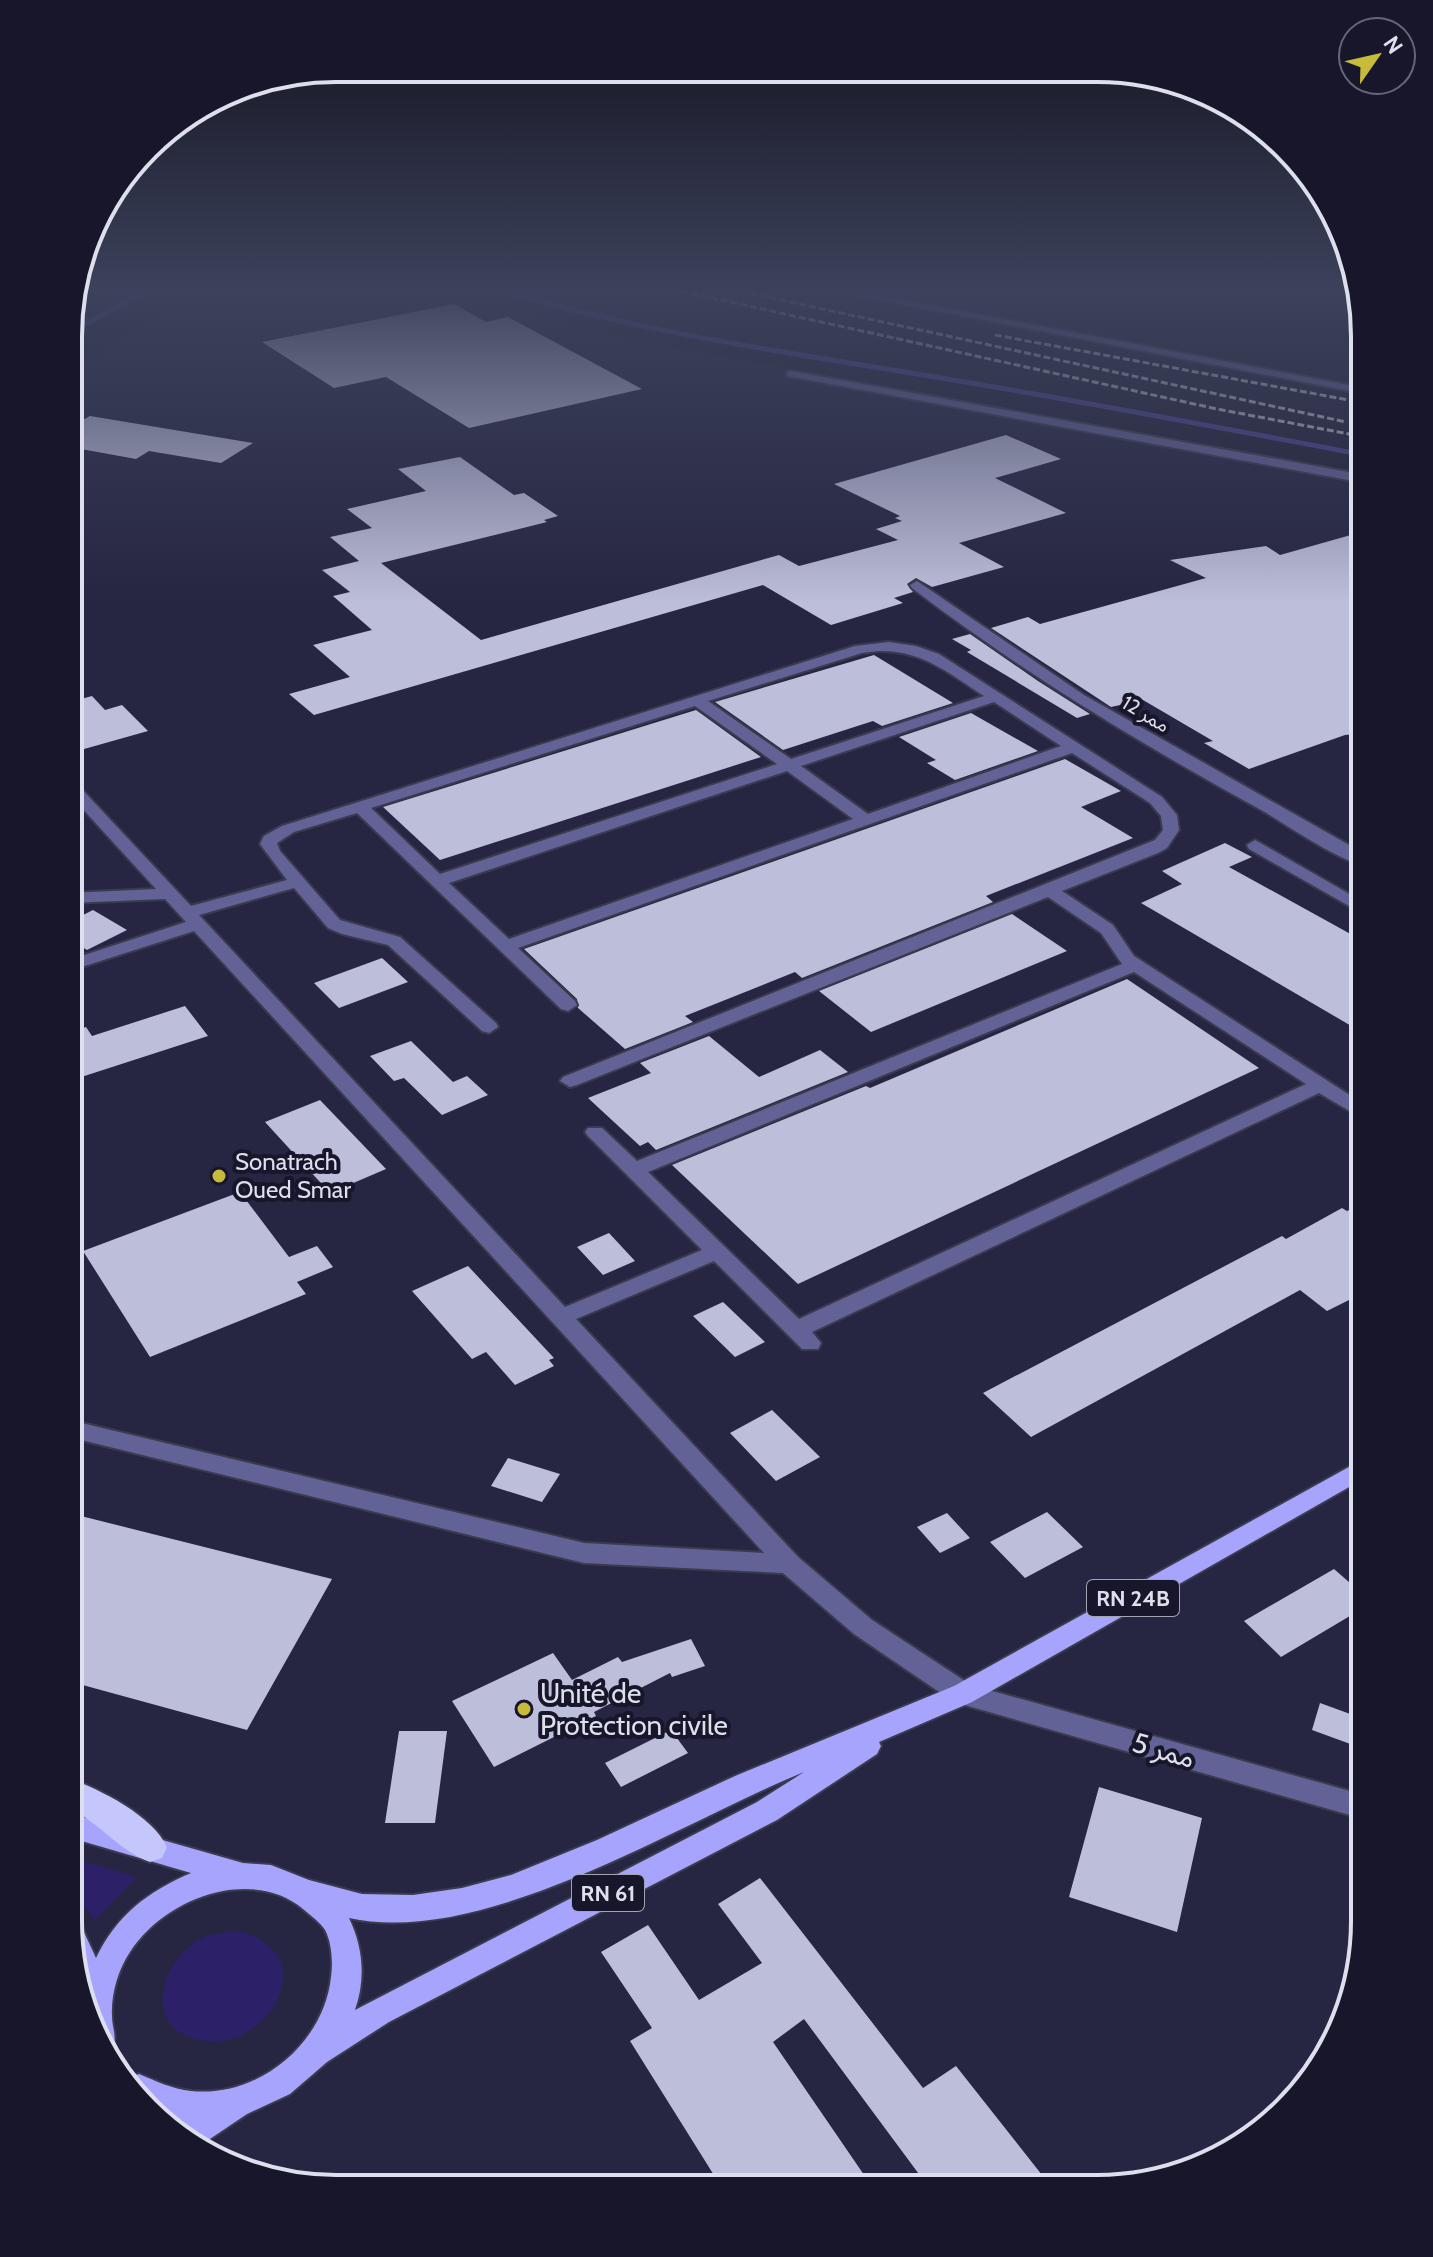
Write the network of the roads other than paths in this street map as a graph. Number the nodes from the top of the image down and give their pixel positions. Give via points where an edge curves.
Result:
1 (891, 392) edge
2 (1351, 476) edge
3 (917, 585) dead end
4 (996, 697) junction
5 (698, 701) junction
6 (1073, 747) junction
7 (789, 765) junction
8 (82, 799) edge
9 (359, 806) junction
10 (866, 820) junction
11 (1255, 845) dead end
12 (1351, 853) edge
13 (437, 881) junction
14 (298, 882) junction
15 (1049, 890) junction
16 (82, 891) edge
17 (169, 894) junction
18 (95, 895) junction
19 (82, 896) edge
20 (1351, 902) edge
21 (192, 918) junction
22 (506, 946) junction
23 (82, 959) edge
24 (1135, 965) junction
25 (568, 1005) dead end
26 (489, 1027) dead end
27 (570, 1081) dead end
28 (1320, 1085) junction
29 (1351, 1105) edge
30 (595, 1132) dead end
31 (634, 1170) junction
32 (717, 1252) junction
33 (561, 1317) junction
34 (82, 1432) edge
35 (1350, 1475) edge
36 (789, 1564) junction
37 (963, 1694) junction
38 (900, 1724) junction
39 (82, 1798) edge
40 (1350, 1803) edge
41 (82, 1829) edge
42 (150, 1847) junction
43 (239, 1874) junction
44 (310, 1893) junction
45 (88, 1974) edge
46 (97, 1994) junction
47 (97, 2009) edge
48 (312, 2056) junction
49 (150, 2095) edge
50 (243, 2101) junction
51 (194, 2132) edge

1 - 2 lane
3 - 12 lane, ممر 12 via 993,643 1192,765
4 - 5 lane via 926,653 882,646
4 - 6 lane
4 - 7 lane
5 - 7 lane
5 - 9 lane
6 - 10 lane
6 - 15 lane via 1156,800 1169,815 1171,830 1152,849
7 - 10 lane
7 - 13 lane
8 - 17 lane, ممر 5
9 - 13 lane
9 - 14 lane via 280,831 270,840 270,849
10 - 22 lane
11 - 20 lane
13 - 22 lane
14 - 21 lane
14 - 26 lane via 334,924 394,941
15 - 24 lane via 1107,929 1122,955
15 - 27 lane
16 - 18 lane
17 - 18 lane
17 - 21 lane, ممر 5
18 - 19 lane
21 - 23 lane
21 - 33 lane, ممر 5
22 - 25 lane
24 - 28 lane
24 - 31 lane
28 - 29 lane
28 - 32 lane via 803,1337
30 - 31 lane
31 - 32 lane
32 - 33 lane
33 - 36 lane, ممر 5
34 - 36 lane via 584,1553
35 - 37 main road, RN 24B
36 - 37 lane, ممر 5 via 863,1627
37 - 38 main road, RN 24B
37 - 40 lane, ممر 5
38 - 44 main road, RN 61 via 745,1784 535,1879 481,1896 418,1907 361,1907
38 - 48 main road, RN 61 via 767,1811 378,2012
39 - 42 highway
41 - 42 main road
42 - 43 main road
43 - 44 main road via 277,1878
43 - 46 main road via 200,1881 163,1899 131,1925 108,1959
44 - 48 main road via 334,1918 347,1949 348,1986 335,2024
45 - 46 main road
46 - 47 main road
48 - 50 main road via 281,2083
49 - 50 main road via 203,2107
50 - 51 main road

